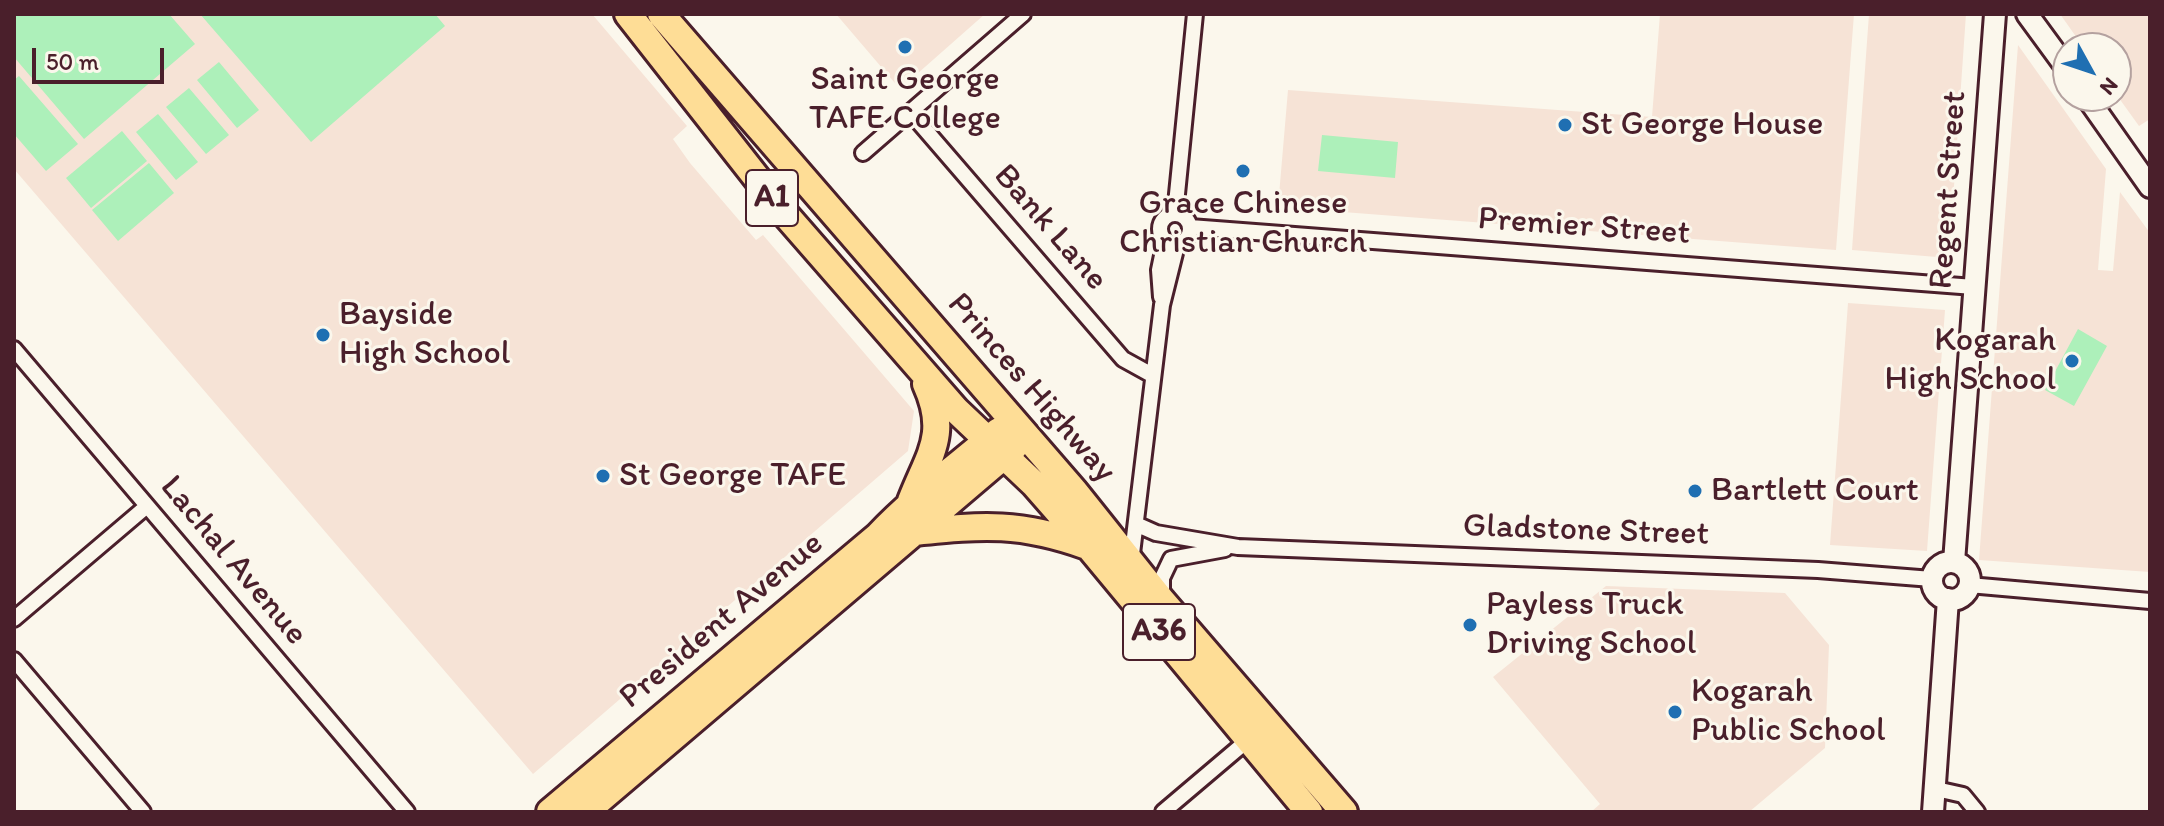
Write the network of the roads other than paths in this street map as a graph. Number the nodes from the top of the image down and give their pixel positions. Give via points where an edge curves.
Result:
1 (661, 14) edge
2 (1023, 14) edge
3 (1195, 14) edge
4 (1995, 14) edge
5 (2027, 14) edge
6 (634, 16) edge
7 (2052, 48) edge
8 (910, 112) junction
9 (2097, 112) edge
10 (863, 153) dead end
11 (2150, 187) edge
12 (1175, 214) junction
13 (1190, 227) junction
14 (1171, 243) junction
15 (1974, 287) junction
16 (14, 349) edge
17 (918, 368) junction
18 (1152, 375) junction
19 (1018, 429) junction
20 (995, 449) junction
21 (911, 501) junction
22 (147, 506) junction
23 (1138, 525) junction
24 (915, 532) junction
25 (1238, 547) junction
26 (1090, 548) junction
27 (1954, 562) junction
28 (1131, 563) junction
29 (1932, 579) junction
30 (1969, 585) junction
31 (1948, 599) junction
32 (1162, 601) junction
33 (2150, 601) edge
34 (14, 619) edge
35 (14, 660) edge
36 (1248, 740) junction
37 (1936, 789) junction
38 (588, 809) edge
39 (143, 812) edge
40 (407, 812) edge
41 (550, 812) edge
42 (1163, 812) edge
43 (1309, 812) edge
44 (1344, 812) edge
45 (1933, 812) edge
46 (1977, 812) edge

1 - 19 highway, Princes Highway / A1
2 - 8 street
3 - 12 street
4 - 15 main road, Regent Street
5 - 7 main road
6 - 17 highway, Princes Highway / A1 via 776,203
8 - 10 street
8 - 18 street, Bank Lane via 1123,359
9 - 11 main road
12 - 13 street
12 - 14 street via 1160,224 1159,232
13 - 14 street via 1188,237
13 - 15 street, Premier Street
14 - 18 street
15 - 27 main road, Regent Street
16 - 22 street, Lachal Avenue
17 - 20 highway, Princes Highway / A1
17 - 21 highway, A1 via 938,423 934,451
18 - 23 street
19 - 20 highway, President Avenue
19 - 28 highway, Princes Highway / A36
20 - 21 highway, President Avenue / A1
20 - 24 highway, President Avenue
20 - 26 highway, Princes Highway / A36
21 - 41 highway, President Avenue / A1 via 878,536
22 - 34 street
22 - 40 street, Lachal Avenue
23 - 25 street, Gladstone Street
23 - 28 street
24 - 26 highway via 991,524 1044,530
24 - 38 highway, President Avenue
25 - 29 street, Gladstone Street
25 - 32 street, Gladstone Street via 1171,559 1162,578
26 - 36 highway, Princes Highway / A36
27 - 29 main road via 1942,564
27 - 30 main road via 1968,573
28 - 32 highway, Princes Highway / A36
29 - 31 main road via 1938,595
30 - 31 main road via 1964,595
30 - 33 street
31 - 37 main road
32 - 44 highway, Princes Highway / A36
35 - 39 street
36 - 42 street
36 - 43 highway, Princes Highway / A36
37 - 45 main road
37 - 46 street via 1963,795

